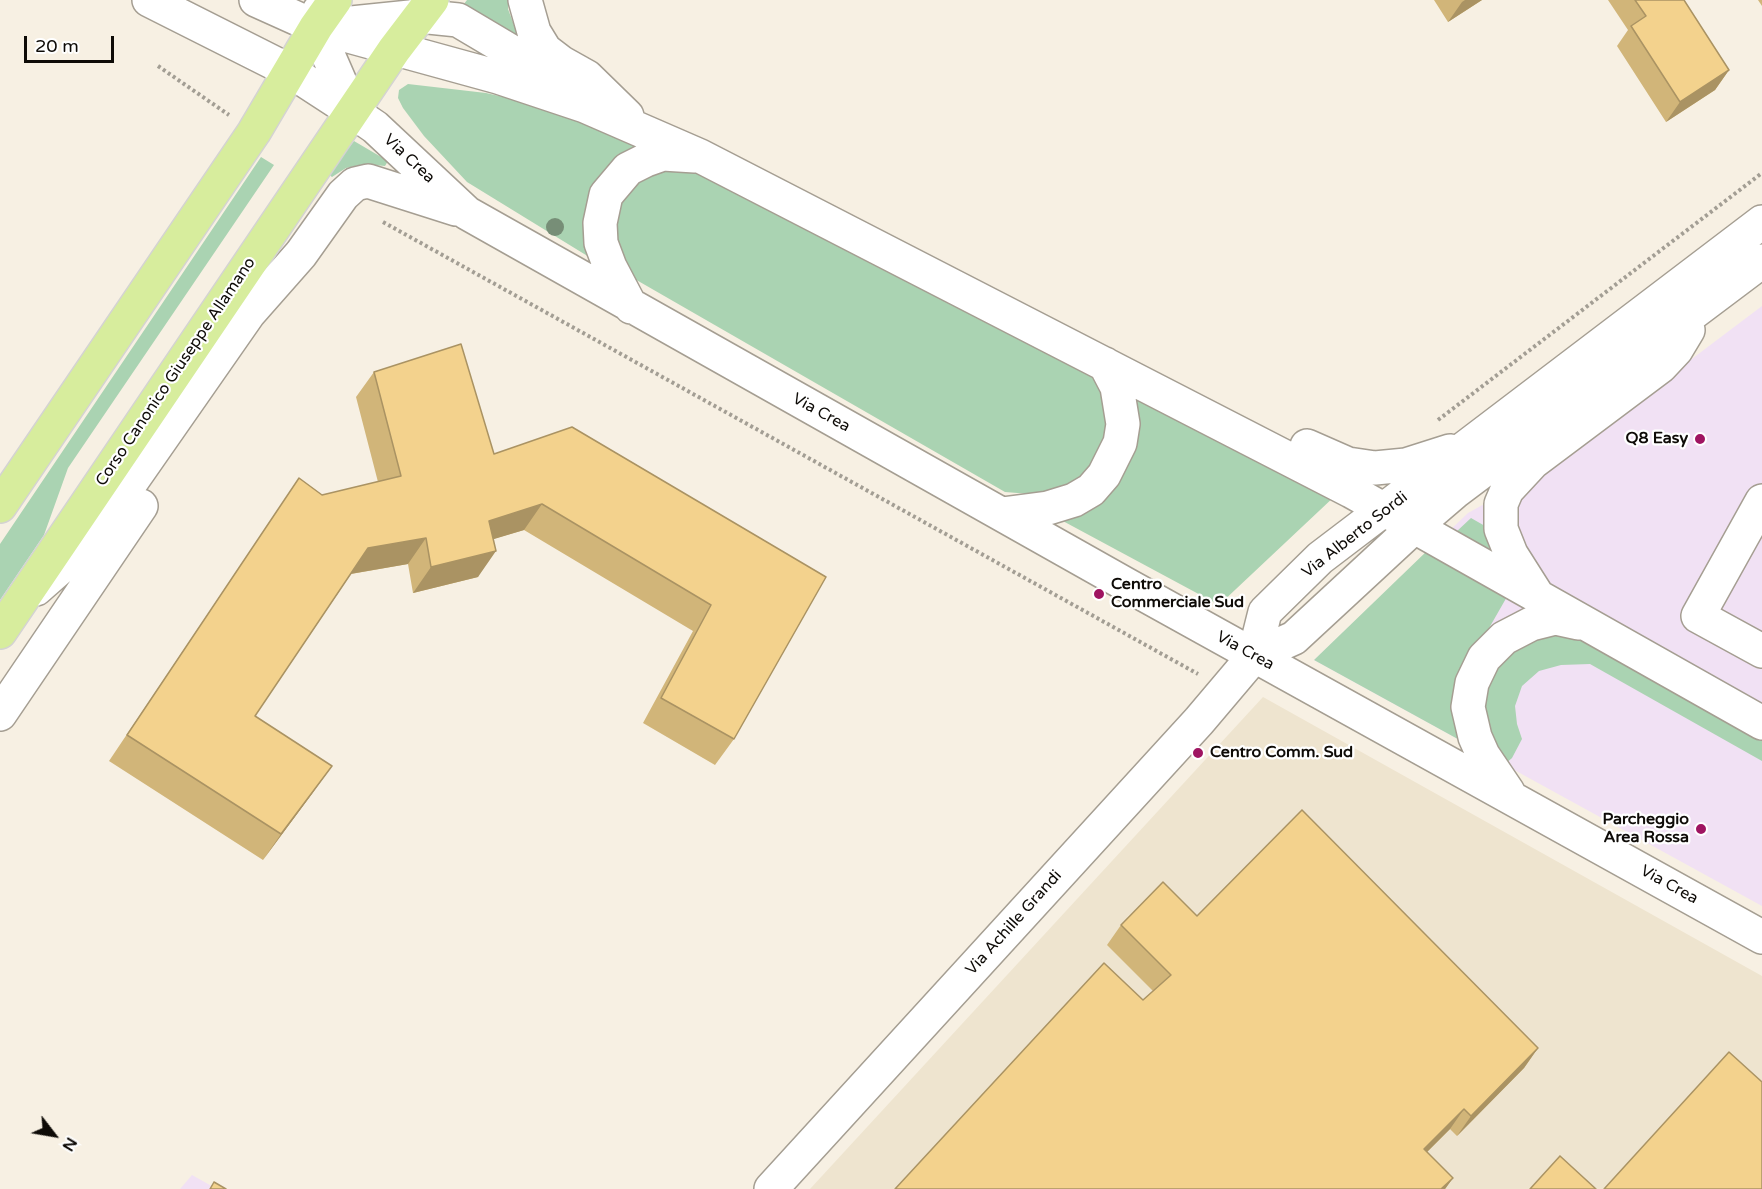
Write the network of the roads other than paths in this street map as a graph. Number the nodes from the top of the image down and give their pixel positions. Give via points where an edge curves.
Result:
1 (149, 0) edge
2 (335, 0) edge
3 (525, 0) edge
4 (271, 4) edge
5 (426, 8) edge
6 (319, 13) edge
7 (394, 50) junction
8 (290, 72) junction
9 (585, 106) junction
10 (352, 112) junction
11 (639, 128) junction
12 (700, 156) junction
13 (467, 213) junction
14 (1762, 222) edge
15 (301, 254) junction
16 (1762, 261) edge
17 (631, 307) junction
18 (1700, 308) junction
19 (1105, 364) junction
20 (1218, 422) junction
21 (1466, 446) junction
22 (1762, 501) edge
23 (0, 506) edge
24 (1386, 510) junction
25 (1002, 513) junction
26 (1414, 527) junction
27 (1539, 599) junction
28 (8, 619) edge
29 (1583, 624) junction
30 (1762, 651) edge
31 (1254, 656) junction
32 (0, 714) edge
33 (1762, 723) edge
34 (1513, 798) junction
35 (1762, 937) edge
36 (771, 1189) edge

1 - 8 street, Via Crea
2 - 6 main road
3 - 11 street via 534,32 545,50 586,77
4 - 6 street, Via Crea
5 - 6 street, Via Crea
5 - 7 main road, Corso Canonico Giuseppe Allamano
5 - 9 street, Via Crea via 458,20 517,55
6 - 7 street, Via Crea
6 - 8 main road
6 - 10 street
7 - 9 street, Via Crea via 498,77
7 - 10 main road, Corso Canonico Giuseppe Allamano
8 - 10 street, Via Crea
8 - 23 main road via 254,132
9 - 11 street, Via Crea
10 - 13 street, Via Crea via 375,127
10 - 28 main road, Corso Canonico Giuseppe Allamano
11 - 12 street, Via Crea
12 - 17 street via 663,154 646,160 628,169 606,195 600,223 601,243
12 - 19 street, Via Crea
13 - 15 street via 368,181 355,184
13 - 17 street, Via Crea
14 - 21 street, Via Alberto Sordi
15 - 28 street via 249,313 104,521 77,553
15 - 32 street via 255,337
16 - 18 street, Via Alberto Sordi
17 - 25 street, Via Crea
18 - 26 street, Via Alberto Sordi via 1456,491
18 - 27 street, Via Alberto Sordi via 1662,366 1533,462 1507,490 1501,504 1501,529 1511,554
19 - 20 street, Via Crea
19 - 25 street via 1117,387 1123,424 1120,443 1104,475 1091,490 1074,500 1048,508
20 - 21 street, Via Crea via 1272,428 1348,464 1375,468 1406,465
20 - 24 street, Via Crea
21 - 24 street, Via Alberto Sordi
22 - 30 street via 1698,616
24 - 26 street, Via Crea
24 - 31 street, Via Alberto Sordi via 1320,558 1265,612
25 - 31 street, Via Crea
26 - 27 street, Via Crea
26 - 31 street, Via Alberto Sordi via 1294,638
27 - 29 street, Via Crea
29 - 33 street, Via Crea
29 - 34 street, Via Crea via 1555,618 1531,624 1504,638 1484,658 1472,683 1468,707 1475,736 1483,755
31 - 34 street, Via Crea
31 - 36 street, Via Achille Grandi
34 - 35 street, Via Crea

